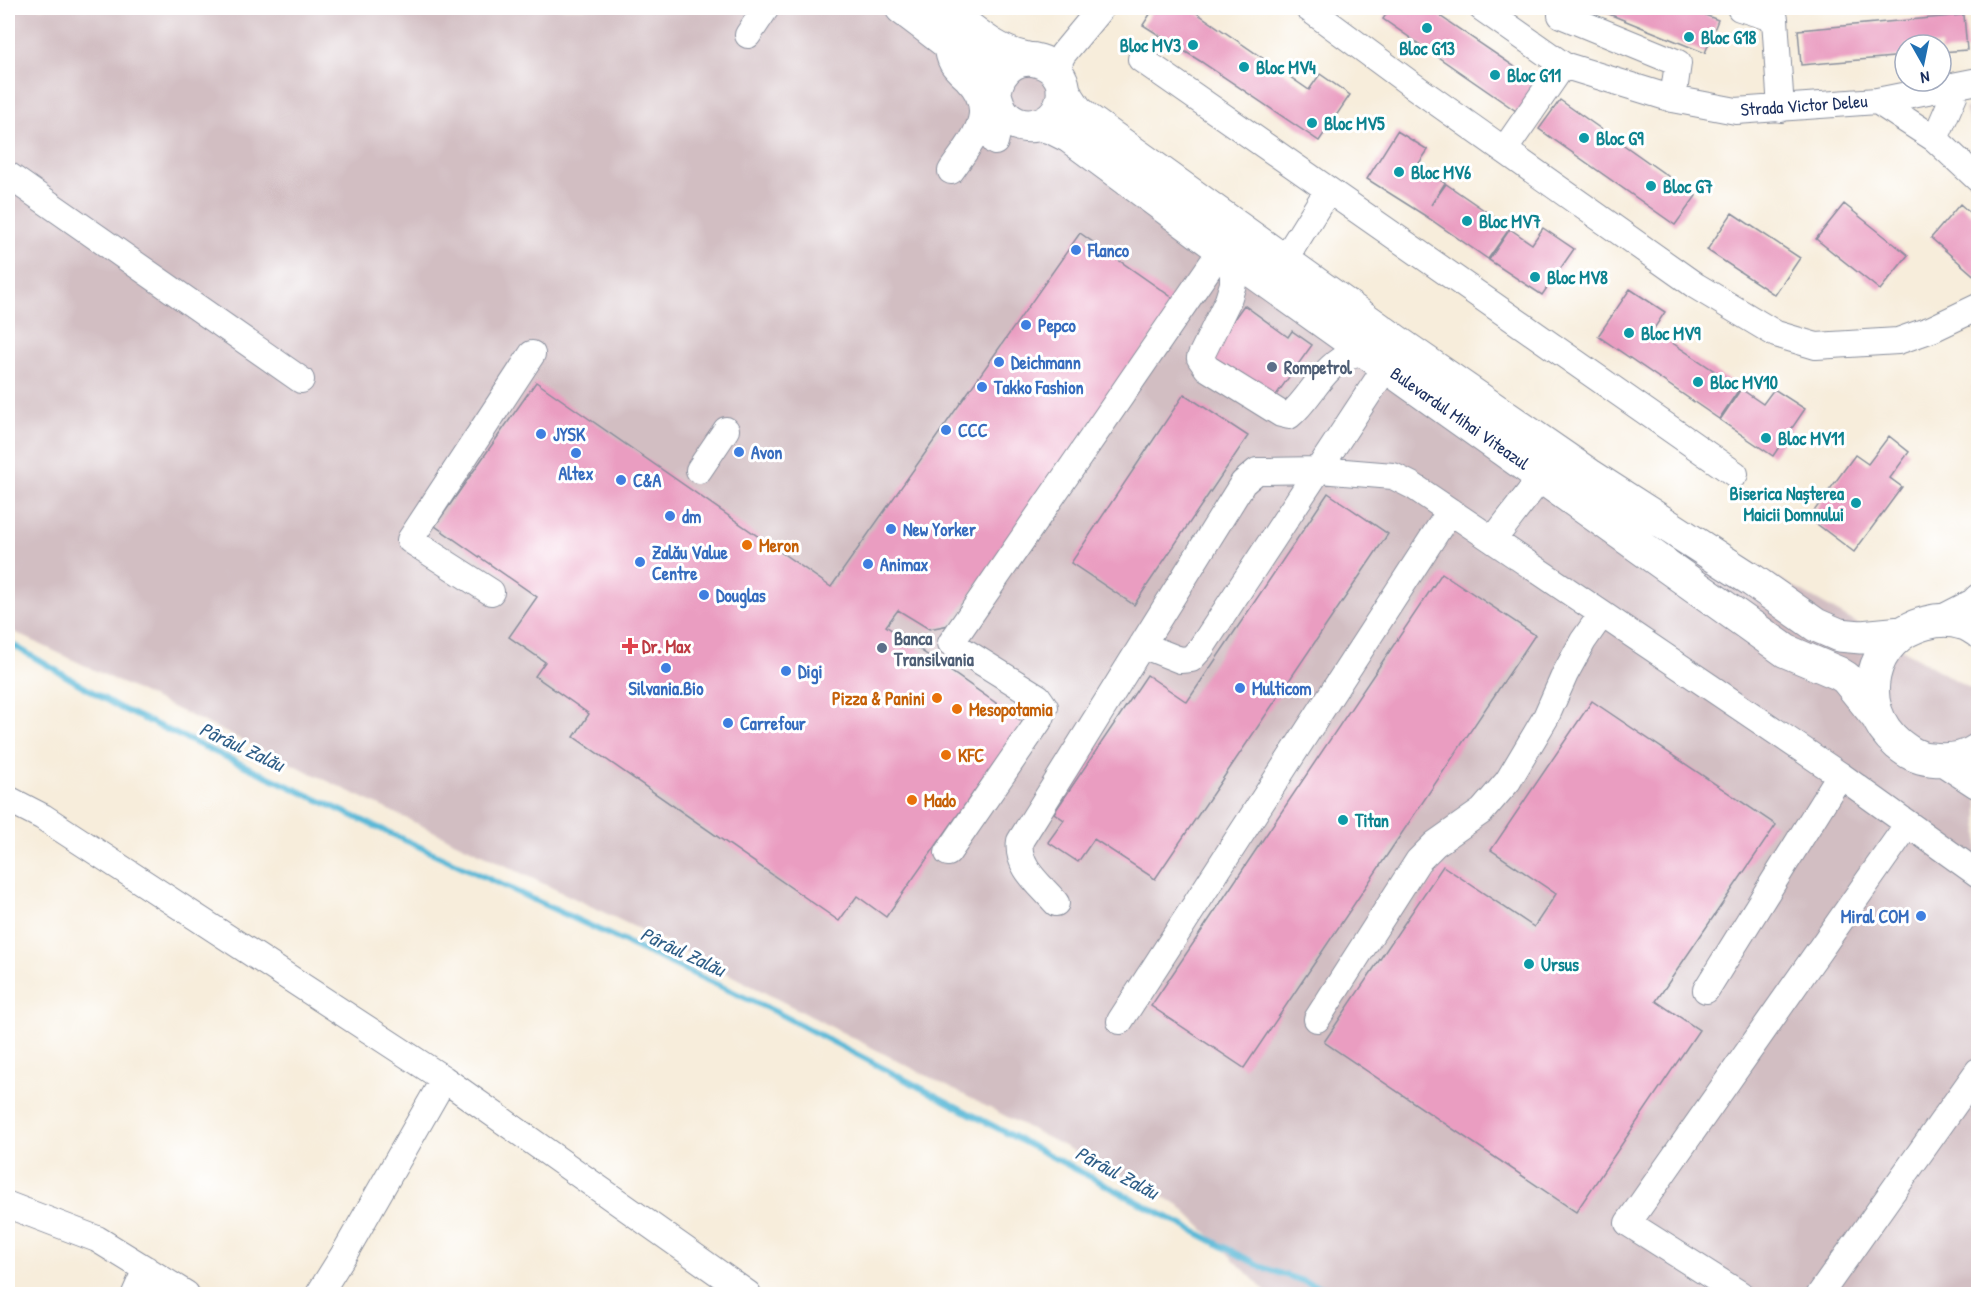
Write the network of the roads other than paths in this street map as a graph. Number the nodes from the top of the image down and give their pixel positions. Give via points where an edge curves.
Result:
1 (766, 8) edge
2 (902, 8) edge
3 (944, 8) edge
4 (1101, 8) edge
5 (1308, 8) edge
6 (1482, 8) edge
7 (1740, 8) edge
8 (1561, 15) dead end
9 (748, 35) dead end
10 (947, 43) junction
11 (1141, 59) dead end
12 (1563, 65) junction
13 (1051, 68) junction
14 (1968, 84) edge
15 (1673, 99) junction
16 (1877, 101) junction
17 (1781, 109) junction
18 (1015, 112) junction
19 (1935, 139) junction
20 (1505, 149) junction
21 (951, 171) dead end
22 (8, 175) edge
23 (1978, 179) edge
24 (1328, 190) junction
25 (1227, 252) junction
26 (1285, 260) junction
27 (1978, 307) edge
28 (532, 354) dead end
29 (1385, 354) junction
30 (301, 380) dead end
31 (726, 430) dead end
32 (1550, 465) junction
33 (699, 470) dead end
34 (1320, 470) junction
35 (1735, 474) dead end
36 (1450, 511) junction
37 (1493, 540) junction
38 (491, 592) dead end
39 (1978, 597) edge
40 (1602, 614) junction
41 (1938, 620) junction
42 (1978, 631) edge
43 (1902, 633) junction
44 (1142, 645) junction
45 (1876, 715) junction
46 (1978, 750) edge
47 (1946, 761) junction
48 (1840, 775) junction
49 (1978, 783) edge
50 (8, 799) edge
51 (1908, 824) junction
52 (948, 853) dead end
53 (1978, 874) edge
54 (1056, 903) dead end
55 (1706, 990) dead end
56 (1317, 1019) dead end
57 (1120, 1021) dead end
58 (1978, 1071) edge
59 (444, 1080) junction
60 (8, 1205) edge
61 (146, 1269) junction
62 (135, 1294) edge
63 (186, 1294) edge
64 (319, 1294) edge
65 (748, 1294) edge
66 (1740, 1294) edge
67 (1820, 1294) edge

1 - 9 street
2 - 10 main road
3 - 13 main road via 995,48
4 - 13 street
5 - 20 street
6 - 12 street, Strada Victor Deleu
7 - 17 street via 1775,19
8 - 15 street via 1678,63
10 - 18 main road via 985,72
10 - 21 street via 951,63 976,89 982,110 976,134
11 - 24 street
12 - 15 street, Strada Victor Deleu
12 - 20 street
13 - 18 main road via 1062,101 1058,111 1050,119
13 - 18 main road via 1017,61 1002,73
13 - 26 main road, Bulevardul Mihai Viteazul via 1076,110
14 - 16 street, Strada Victor Deleu
14 - 19 street
15 - 17 street, Strada Victor Deleu via 1736,111
16 - 17 street, Strada Victor Deleu
16 - 19 street
18 - 25 main road, Bulevardul Mihai Viteazul via 1069,136
19 - 23 street
20 - 27 street via 1696,286 1776,334 1816,346 1898,341
22 - 30 street
24 - 26 street
24 - 35 street
25 - 29 main road, Bulevardul Mihai Viteazul
25 - 29 street via 1233,284 1200,358 1207,368 1289,416 1332,366 1346,357
25 - 52 street via 951,643 1038,698 1045,707
26 - 29 main road, Bulevardul Mihai Viteazul
28 - 38 street via 410,540
29 - 32 main road, Bulevardul Mihai Viteazul
29 - 34 street
31 - 33 street
32 - 37 street
32 - 43 main road, Bulevardul Mihai Viteazul via 1589,475 1816,625 1839,635
32 - 45 main road, Bulevardul Mihai Viteazul via 1786,651 1846,678
34 - 36 street via 1393,476
34 - 44 street via 1257,471 1243,483
34 - 44 street via 1191,659 1180,660
36 - 37 street
36 - 57 street
37 - 40 street
39 - 41 street
40 - 48 street
40 - 56 street via 1583,641 1546,717 1508,781 1482,811 1418,861
41 - 42 main road via 1962,623
41 - 43 main road
43 - 45 main road via 1882,653 1874,671
44 - 54 street via 1020,841 1022,864
45 - 47 main road, Bulevardul Mihai Viteazul via 1888,736 1907,752
46 - 47 main road
47 - 49 main road
48 - 51 street
48 - 55 street
50 - 59 street via 43,817
51 - 53 street
51 - 66 street via 1628,1223
58 - 67 street
59 - 64 street
59 - 65 street
60 - 61 street via 97,1239
61 - 62 street
61 - 63 street

